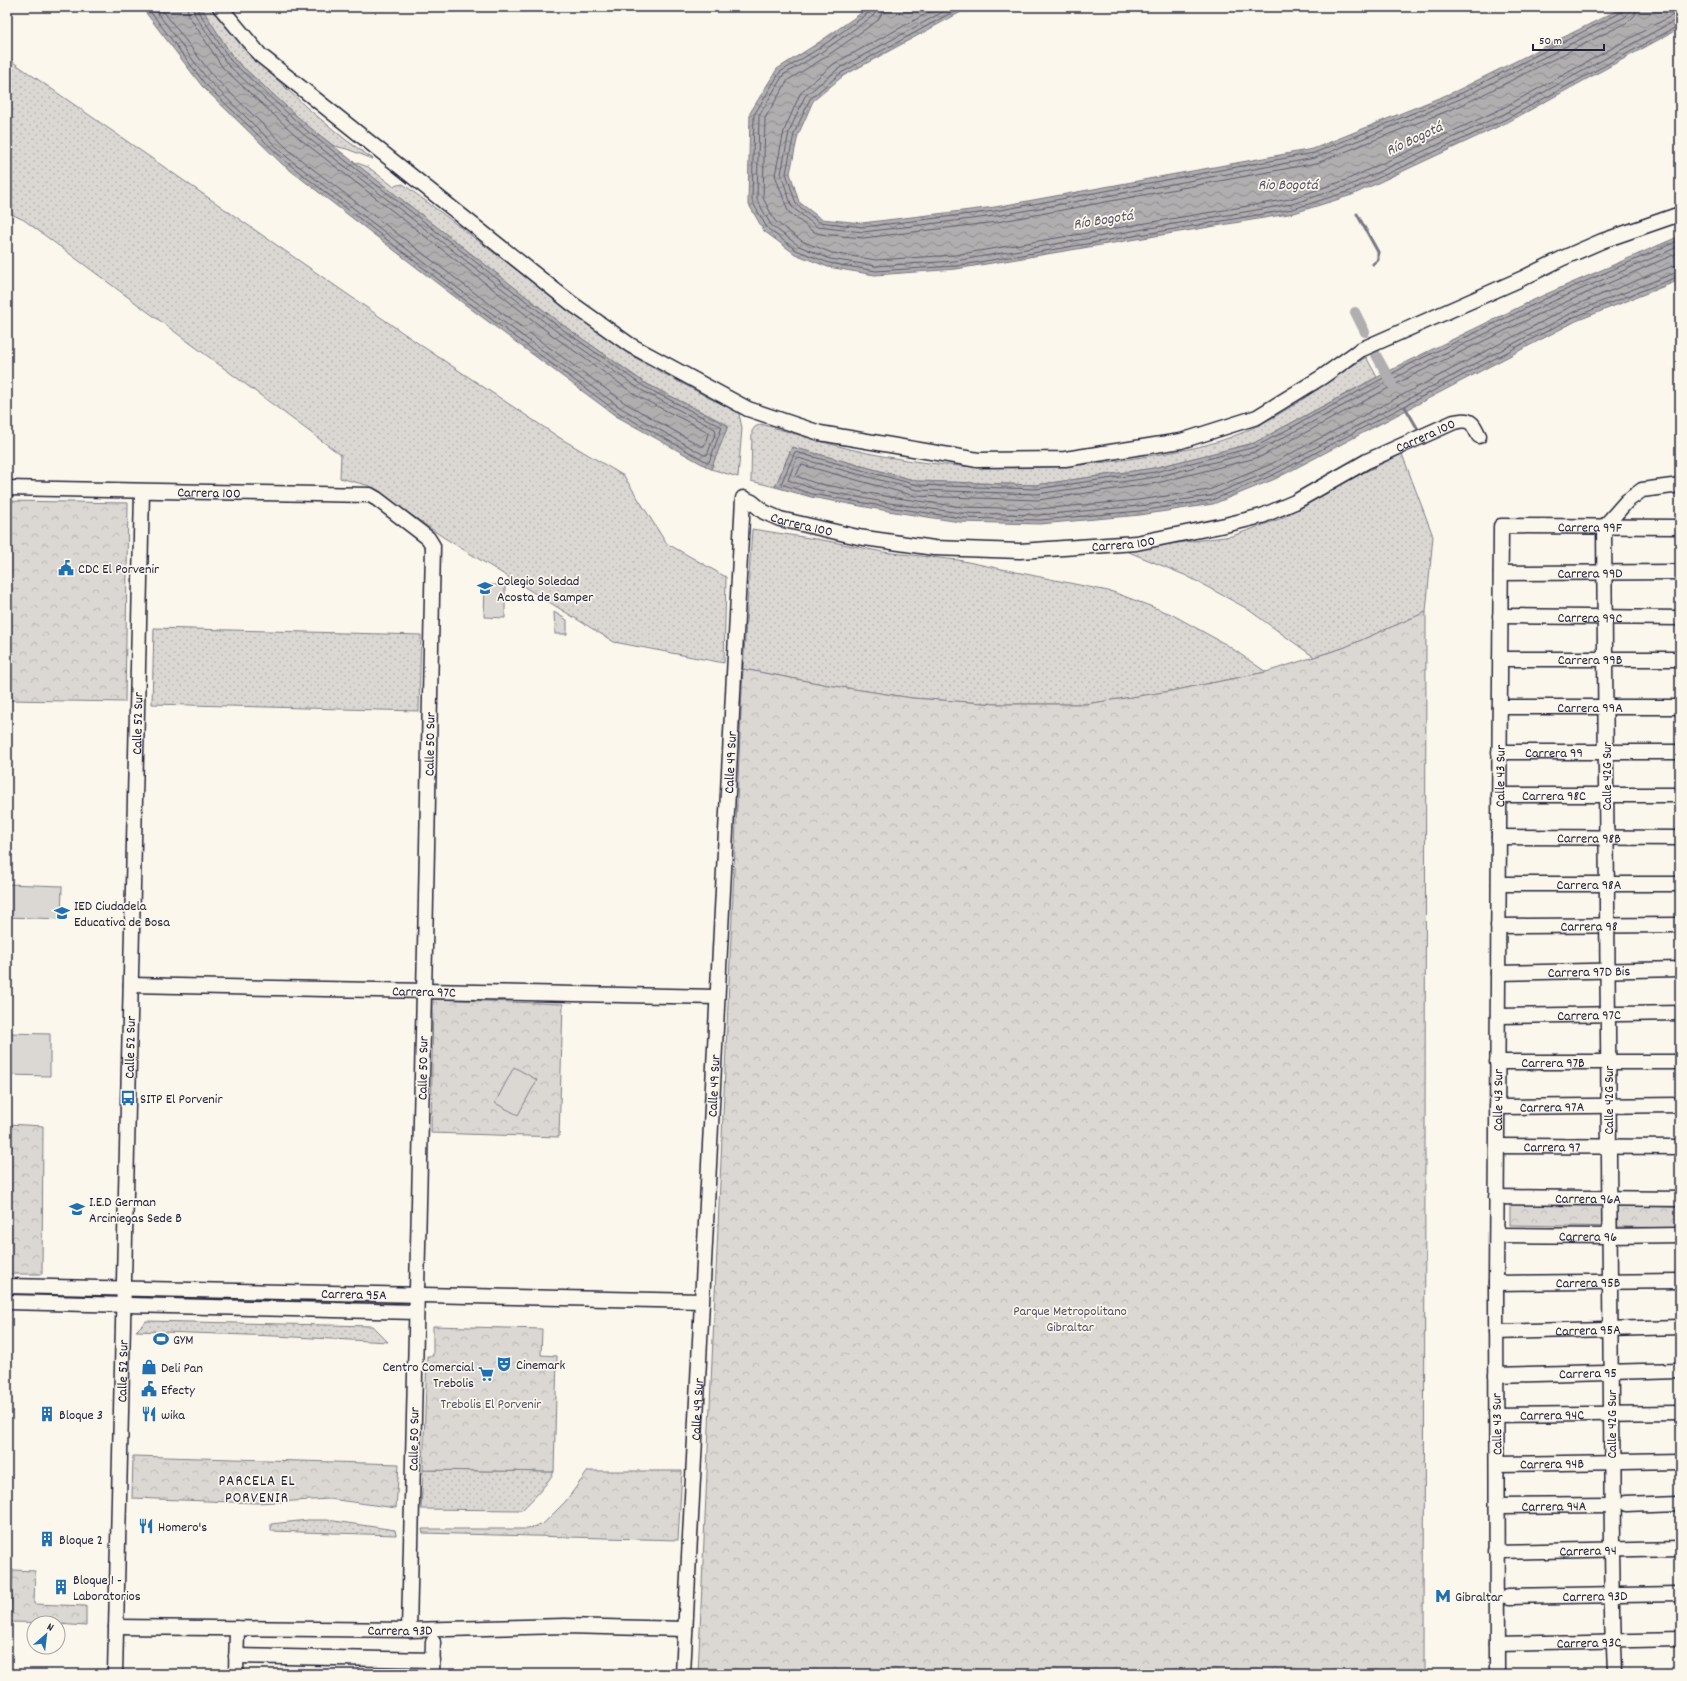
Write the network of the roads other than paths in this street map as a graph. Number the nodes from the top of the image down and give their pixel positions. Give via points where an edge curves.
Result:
1 (220, 7) edge
2 (1680, 214) edge
3 (1479, 436) dead end
4 (1680, 485) edge
5 (7, 488) edge
6 (142, 492) junction
7 (743, 498) joint
8 (402, 519) joint
9 (1501, 526) joint
10 (1604, 527) junction
11 (1680, 527) edge
12 (1605, 572) junction
13 (1680, 572) edge
14 (1500, 573) junction
15 (1500, 616) junction
16 (1605, 617) junction
17 (1680, 618) edge
18 (1500, 659) junction
19 (1606, 659) junction
20 (1680, 660) edge
21 (1500, 707) junction
22 (1606, 707) junction
23 (1680, 707) edge
24 (1499, 752) junction
25 (1606, 752) junction
26 (1680, 752) edge
27 (1499, 795) junction
28 (1606, 795) junction
29 (1680, 795) edge
30 (1499, 838) junction
31 (1607, 838) junction
32 (1680, 838) edge
33 (1498, 884) junction
34 (1607, 884) junction
35 (1680, 884) edge
36 (1607, 925) junction
37 (1680, 925) edge
38 (1498, 926) junction
39 (1680, 969) edge
40 (1607, 971) junction
41 (1498, 973) junction
42 (131, 985) junction
43 (424, 990) junction
44 (717, 997) junction
45 (1680, 1013) edge
46 (1607, 1014) junction
47 (1498, 1016) junction
48 (1497, 1062) junction
49 (1608, 1062) junction
50 (1680, 1062) edge
51 (1680, 1105) edge
52 (1608, 1106) junction
53 (1497, 1107) junction
54 (1497, 1146) junction
55 (1608, 1147) junction
56 (1680, 1147) edge
57 (1496, 1197) junction
58 (1608, 1198) junction
59 (1680, 1199) edge
60 (1497, 1235) junction
61 (1680, 1235) edge
62 (1608, 1236) junction
63 (1680, 1281) edge
64 (1608, 1282) junction
65 (1496, 1283) junction
66 (7, 1286) edge
67 (124, 1288) junction
68 (416, 1295) junction
69 (701, 1301) junction
70 (7, 1302) edge
71 (123, 1305) junction
72 (416, 1312) junction
73 (1680, 1327) edge
74 (1609, 1329) junction
75 (1496, 1332) junction
76 (1680, 1370) edge
77 (1610, 1372) junction
78 (1496, 1375) junction
79 (1680, 1413) edge
80 (1611, 1414) junction
81 (1496, 1415) junction
82 (1680, 1461) edge
83 (1611, 1462) junction
84 (1497, 1464) junction
85 (1680, 1503) edge
86 (1618, 1505) junction
87 (1496, 1506) junction
88 (1680, 1548) edge
89 (1612, 1549) junction
90 (1496, 1552) junction
91 (1612, 1594) junction
92 (1680, 1594) edge
93 (1509, 1597) dead end
94 (116, 1627) junction
95 (237, 1628) junction
96 (685, 1629) junction
97 (408, 1630) junction
98 (1680, 1640) edge
99 (1614, 1641) junction
100 (433, 1642) dead end
101 (1497, 1644) junction
102 (236, 1656) junction
103 (432, 1667) edge
104 (115, 1674) edge
105 (236, 1674) edge
106 (683, 1674) edge
107 (1497, 1674) edge
108 (1615, 1674) edge

1 - 2 street via 260,55 565,298 630,345 748,409 820,433 978,460 1064,458 1173,442 1257,417 1360,350 1563,258
3 - 7 street, Carrera 100 via 1473,423 1465,420 1454,422 1368,461 1295,502 1262,516 1136,543 1020,550 934,548 858,537 780,519
4 - 10 street via 1642,490 1626,501
5 - 6 street, Carrera 100
6 - 8 street, Carrera 100 via 363,494 377,499
6 - 42 street, Calle 52 Sur
7 - 44 street, Calle 49 Sur
8 - 43 street, Calle 50 Sur via 428,538 433,546
9 - 10 street, Carrera 99F
9 - 14 street, Calle 43 Sur
10 - 11 street, Carrera 99F
10 - 12 street, Calle 42G Sur
12 - 13 street, Carrera 99D
12 - 14 street, Carrera 99D
12 - 16 street, Calle 42G Sur
14 - 15 street, Calle 43 Sur
15 - 16 street, Carrera 99C
15 - 18 street, Calle 43 Sur
16 - 17 street, Carrera 99C
16 - 19 street, Calle 42G Sur
18 - 19 street, Carrera 99B
18 - 21 street, Calle 43 Sur
19 - 20 street, Carrera 99B
19 - 22 street, Calle 42G Sur
21 - 22 street, Carrera 99A
21 - 24 street, Calle 43 Sur
22 - 23 street, Carrera 99A
22 - 25 street, Calle 42G Sur
24 - 25 street, Carrera 99
24 - 27 street, Calle 43 Sur
25 - 26 street, Carrera 99
25 - 28 street, Calle 42G Sur
27 - 28 street, Carrera 98C
27 - 30 street, Calle 43 Sur
28 - 29 street, Carrera 98C
28 - 31 street, Calle 42G Sur
30 - 31 street, Carrera 98B
30 - 33 street, Calle 43 Sur
31 - 32 street, Carrera 98B
31 - 34 street, Calle 42G Sur
33 - 34 street, Carrera 98A
33 - 38 street, Calle 43 Sur
34 - 35 street, Carrera 98A
34 - 36 street, Calle 42G Sur
36 - 37 street, Carrera 98
36 - 38 street, Carrera 98
36 - 40 street, Calle 42G Sur
38 - 41 street, Calle 43 Sur
39 - 40 street, Carrera 97D Bis
40 - 41 street, Carrera 97D Bis
40 - 46 street, Calle 42G Sur
41 - 47 street, Calle 43 Sur
42 - 43 street, Carrera 97C
42 - 67 street, Calle 52 Sur
43 - 44 street, Carrera 97C
43 - 68 street, Calle 50 Sur
44 - 69 street, Calle 49 Sur
45 - 46 street, Carrera 97C
46 - 47 street, Carrera 97C
46 - 49 street, Calle 42G Sur
47 - 48 street, Calle 43 Sur
48 - 49 street, Carrera 97B
48 - 53 street, Calle 43 Sur
49 - 50 street, Carrera 97B
49 - 52 street, Calle 42G Sur
51 - 52 street, Carrera 97A
52 - 53 street, Carrera 97A
52 - 55 street, Calle 42G Sur
53 - 54 street, Calle 43 Sur
54 - 55 street, Carrera 97
54 - 57 street, Calle 43 Sur
55 - 56 street, Carrera 97
55 - 58 street, Calle 42G Sur
57 - 58 street, Carrera 96A
57 - 60 street, Calle 43 Sur
58 - 59 street, Carrera 96A
58 - 62 street, Calle 42G Sur
60 - 62 street, Carrera 96
60 - 65 street, Calle 43 Sur
61 - 62 street, Carrera 96
62 - 64 street, Calle 42G Sur
63 - 64 street, Carrera 95B
64 - 65 street, Carrera 95B
64 - 74 street, Calle 42G Sur
65 - 75 street, Calle 43 Sur
66 - 67 street, Carrera 95A
67 - 68 street, Carrera 95A
67 - 71 street, Calle 52 Sur
68 - 69 street, Carrera 95A
68 - 72 street, Calle 50 Sur
69 - 96 street, Calle 49 Sur
70 - 71 street, Carrera 95A
71 - 72 street, Carrera 95A
71 - 94 street, Calle 52 Sur
72 - 97 street, Calle 50 Sur
73 - 74 street, Carrera 95A
74 - 75 street, Carrera 95A
74 - 77 street, Calle 42G Sur
75 - 78 street, Calle 43 Sur
76 - 77 street, Carrera 95
77 - 78 street, Carrera 95
77 - 80 street, Calle 42G Sur
78 - 81 street, Calle 43 Sur
79 - 80 street, Carrera 94C
80 - 81 street, Carrera 94C
80 - 83 street, Calle 42G Sur
81 - 84 street, Calle 43 Sur
82 - 83 street, Carrera 94B
83 - 84 street, Carrera 94B
83 - 86 street, Calle 42G Sur
84 - 87 street, Calle 43 Sur
85 - 86 street, Carrera 94A
86 - 87 street, Carrera 94A
86 - 89 street, Calle 42G Sur
87 - 90 street, Calle 43 Sur
88 - 89 street, Carrera 94
89 - 90 street, Carrera 94
89 - 91 street, Calle 42G Sur
90 - 101 street, Calle 43 Sur
91 - 92 street, Carrera 93D
91 - 93 street, Carrera 93D
91 - 99 street, Calle 42G Sur
94 - 95 street, Carrera 93D
94 - 104 street, Calle 52 Sur
95 - 97 street, Carrera 93D
95 - 102 street
96 - 97 street, Carrera 93D via 564,1626
96 - 106 street, Calle 49 Sur
98 - 99 street, Carrera 93C
99 - 101 street, Carrera 93C
99 - 108 street, Calle 42G Sur
100 - 103 street
101 - 107 street, Calle 43 Sur
102 - 103 street
102 - 105 street

